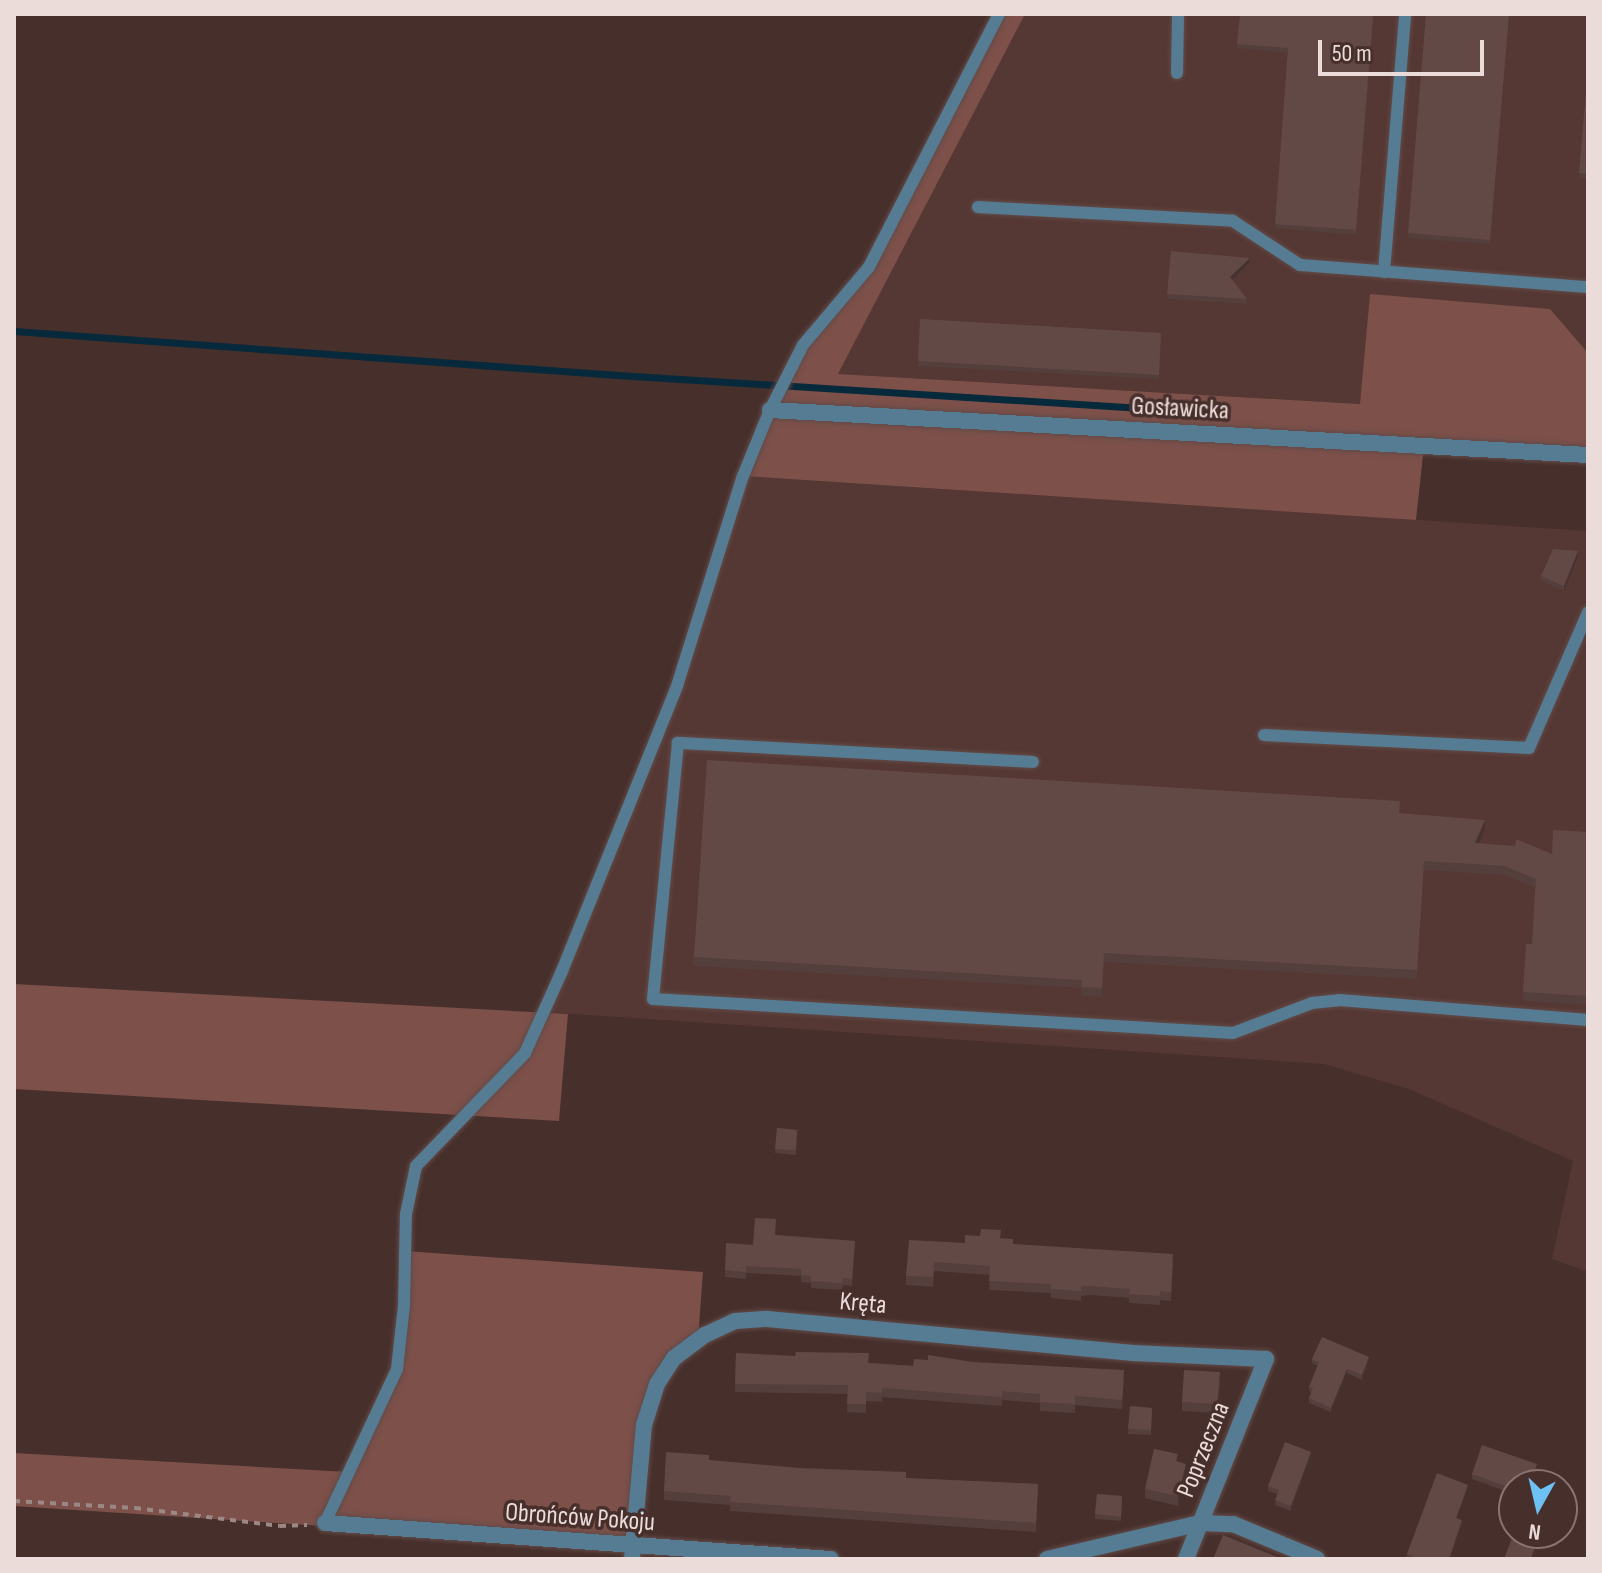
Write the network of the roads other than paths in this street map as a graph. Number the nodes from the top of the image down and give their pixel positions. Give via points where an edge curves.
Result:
1 (999, 14) edge
2 (1178, 14) edge
3 (1405, 14) edge
4 (1177, 73) dead end
5 (978, 207) dead end
6 (1384, 272) junction
7 (1588, 287) edge
8 (770, 410) junction
9 (1588, 455) edge
10 (1588, 612) edge
11 (1264, 735) dead end
12 (1033, 762) dead end
13 (1588, 1020) edge
14 (1266, 1359) joint
15 (325, 1523) joint
16 (1200, 1523) junction
17 (633, 1553) edge
18 (831, 1559) edge
19 (1047, 1559) edge
20 (1186, 1559) edge
21 (1317, 1559) edge

1 - 8 lane via 869,267 803,345
2 - 4 lane
3 - 6 lane
5 - 6 lane via 1233,221 1300,265
6 - 7 lane
8 - 9 street, Gosławicka
8 - 15 lane via 743,476 677,686 525,1053 416,1166 406,1214 397,1369
10 - 11 lane via 1529,748
12 - 13 lane via 678,743 653,999 1233,1033 1312,1003 1339,1000
14 - 16 street, Poprzeczna
14 - 17 street, Kręta via 1133,1353 767,1319 735,1321 674,1358 657,1384 644,1425
15 - 17 street, Obrońców Pokoju
16 - 19 street
16 - 20 street, Poprzeczna
16 - 21 street via 1233,1524
17 - 18 street, Obrońców Pokoju

